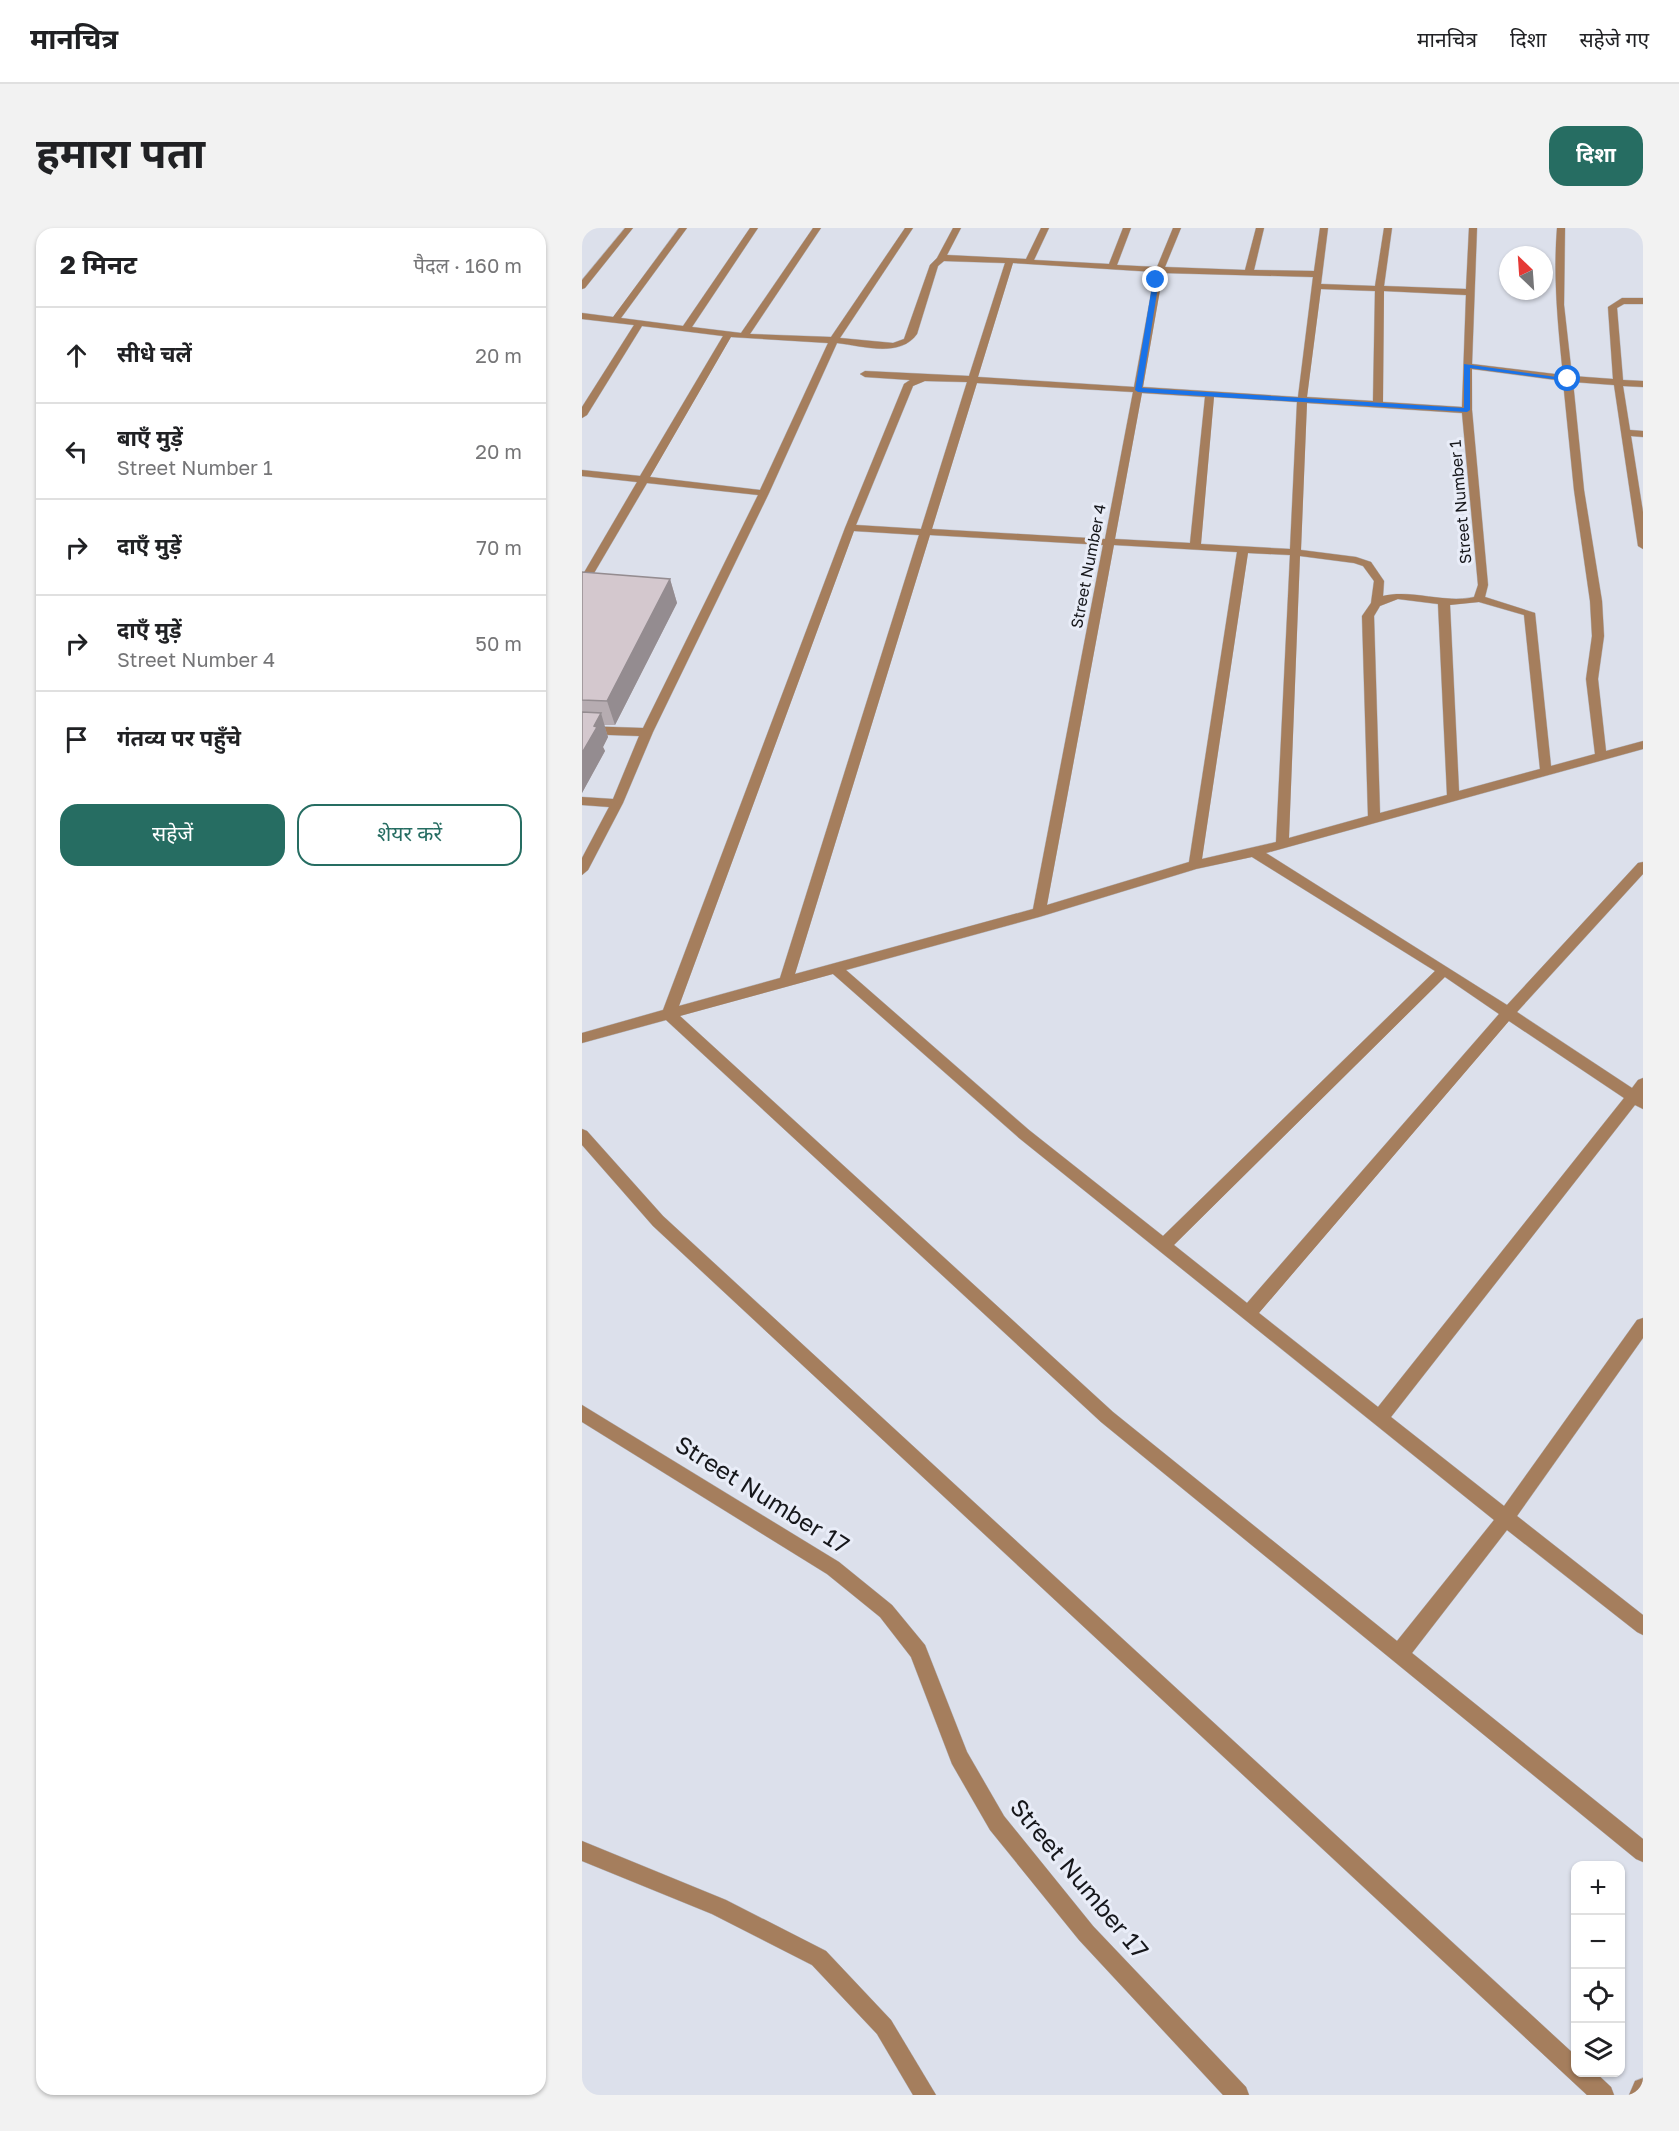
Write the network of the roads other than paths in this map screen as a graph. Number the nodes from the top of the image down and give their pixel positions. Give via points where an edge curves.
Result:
1 (629, 228) edge
2 (683, 228) edge
3 (754, 228) edge
4 (817, 228) edge
5 (909, 228) edge
6 (957, 228) edge
7 (1045, 228) edge
8 (1127, 228) edge
9 (1177, 228) edge
10 (1260, 228) edge
11 (1323, 228) edge
12 (1388, 228) edge
13 (1473, 228) edge
14 (1561, 228) edge
15 (940, 260) junction
16 (1010, 261) junction
17 (1029, 262) junction
18 (1112, 267) junction
19 (1161, 270) junction
20 (1249, 272) junction
21 (1318, 274) junction
22 (582, 286) edge
23 (1316, 286) junction
24 (1380, 288) junction
25 (1469, 292) junction
26 (1643, 301) edge
27 (582, 316) edge
28 (616, 319) junction
29 (640, 322) junction
30 (685, 330) junction
31 (728, 334) junction
32 (744, 336) junction
33 (834, 340) junction
34 (1467, 366) junction
35 (865, 374) dead end
36 (924, 378) junction
37 (1568, 379) junction
38 (972, 380) junction
39 (1618, 382) junction
40 (1643, 384) edge
41 (1138, 390) junction
42 (1210, 394) junction
43 (1302, 400) junction
44 (1378, 405) junction
45 (1467, 410) junction
46 (582, 415) edge
47 (1625, 432) junction
48 (1643, 434) edge
49 (582, 473) edge
50 (642, 480) junction
51 (1637, 480) edge
52 (764, 493) junction
53 (850, 528) junction
54 (925, 532) junction
55 (1109, 543) junction
56 (1643, 543) edge
57 (1195, 547) junction
58 (1243, 550) junction
59 (1295, 552) junction
60 (582, 585) edge
61 (1479, 599) junction
62 (1444, 603) junction
63 (1376, 604) junction
64 (582, 729) edge
65 (647, 732) junction
66 (1643, 745) edge
67 (1601, 757) junction
68 (1546, 772) junction
69 (1453, 798) junction
70 (582, 801) edge
71 (617, 803) junction
72 (1374, 819) junction
73 (1282, 844) junction
74 (1254, 852) junction
75 (1195, 865) junction
76 (1643, 866) edge
77 (582, 870) edge
78 (1039, 912) junction
79 (835, 968) junction
80 (1444, 970) junction
81 (786, 982) junction
82 (1508, 1013) junction
83 (669, 1014) junction
84 (582, 1038) edge
85 (1640, 1095) edge
86 (582, 1135) edge
87 (1163, 1246) junction
88 (1248, 1314) junction
89 (1643, 1325) edge
90 (582, 1413) edge
91 (1380, 1419) junction
92 (1506, 1518) junction
93 (1643, 1626) edge
94 (1399, 1654) junction
95 (582, 1851) edge
96 (1643, 1852) edge
97 (1571, 2065) edge
98 (1583, 2077) edge
99 (1643, 2089) edge
100 (925, 2095) edge
101 (1238, 2095) edge
102 (1603, 2095) edge
103 (1640, 2095) edge

1 - 22 street
2 - 28 street
3 - 30 street
4 - 32 street
5 - 33 street
6 - 15 street
7 - 17 street
8 - 18 street
9 - 19 street, Street Number 4
10 - 20 street
11 - 21 street
12 - 24 street
13 - 25 street, Street Number 1
14 - 37 street via 1560,305
15 - 16 street via 950,257
15 - 33 street via 934,265 907,341 894,345
16 - 17 street
16 - 38 street
17 - 18 street
18 - 19 street
19 - 20 street
19 - 41 street, Street Number 4 via 1156,280
20 - 21 street
21 - 23 street
23 - 24 street
23 - 43 street
24 - 25 street
24 - 44 street
25 - 34 street, Street Number 1
26 - 39 street via 1622,300 1612,307
27 - 28 street
28 - 29 street
29 - 30 street
29 - 46 street
30 - 31 street
31 - 32 street
31 - 50 street
32 - 33 street
33 - 52 street
34 - 37 street
34 - 45 street, Street Number 1
35 - 36 street
36 - 38 street
36 - 53 street via 909,384
37 - 39 street
37 - 67 street via 1596,601 1598,636 1592,679
38 - 41 street
38 - 54 street
39 - 40 street
39 - 47 street
41 - 42 street
41 - 55 street, Street Number 4
42 - 43 street
42 - 57 street
43 - 44 street
43 - 59 street
44 - 45 street
45 - 61 street, Street Number 1 via 1483,585
47 - 48 street
47 - 51 street
49 - 50 street
50 - 52 street
50 - 60 street
51 - 56 street
52 - 65 street
53 - 54 street
53 - 83 street
54 - 55 street
54 - 81 street
55 - 57 street
55 - 78 street, Street Number 4
57 - 58 street
58 - 59 street
58 - 75 street
59 - 63 street via 1367,564 1379,581
59 - 73 street
61 - 62 street
61 - 68 street via 1529,613
62 - 63 street via 1410,596
62 - 69 street
63 - 72 street via 1368,616
64 - 65 street
65 - 71 street
66 - 67 street
67 - 68 street
68 - 69 street
69 - 72 street
70 - 71 street
71 - 77 street
72 - 73 street
73 - 74 street
74 - 75 street
74 - 80 street
75 - 78 street
76 - 82 street
78 - 79 street
79 - 81 street
79 - 87 street via 1024,1134
80 - 82 street
80 - 87 street
81 - 83 street
82 - 85 street
82 - 88 street
83 - 84 street
83 - 94 street via 1107,1417
85 - 91 street
86 - 97 street via 658,1221
87 - 88 street
88 - 91 street
89 - 92 street
90 - 101 street, Street Number 17 via 833,1568 886,1611 918,1652 959,1757 997,1824 1086,1933
91 - 92 street
92 - 93 street
92 - 94 street
94 - 96 street
95 - 100 street via 719,1906 819,1958 884,2027
98 - 102 street
99 - 103 street

